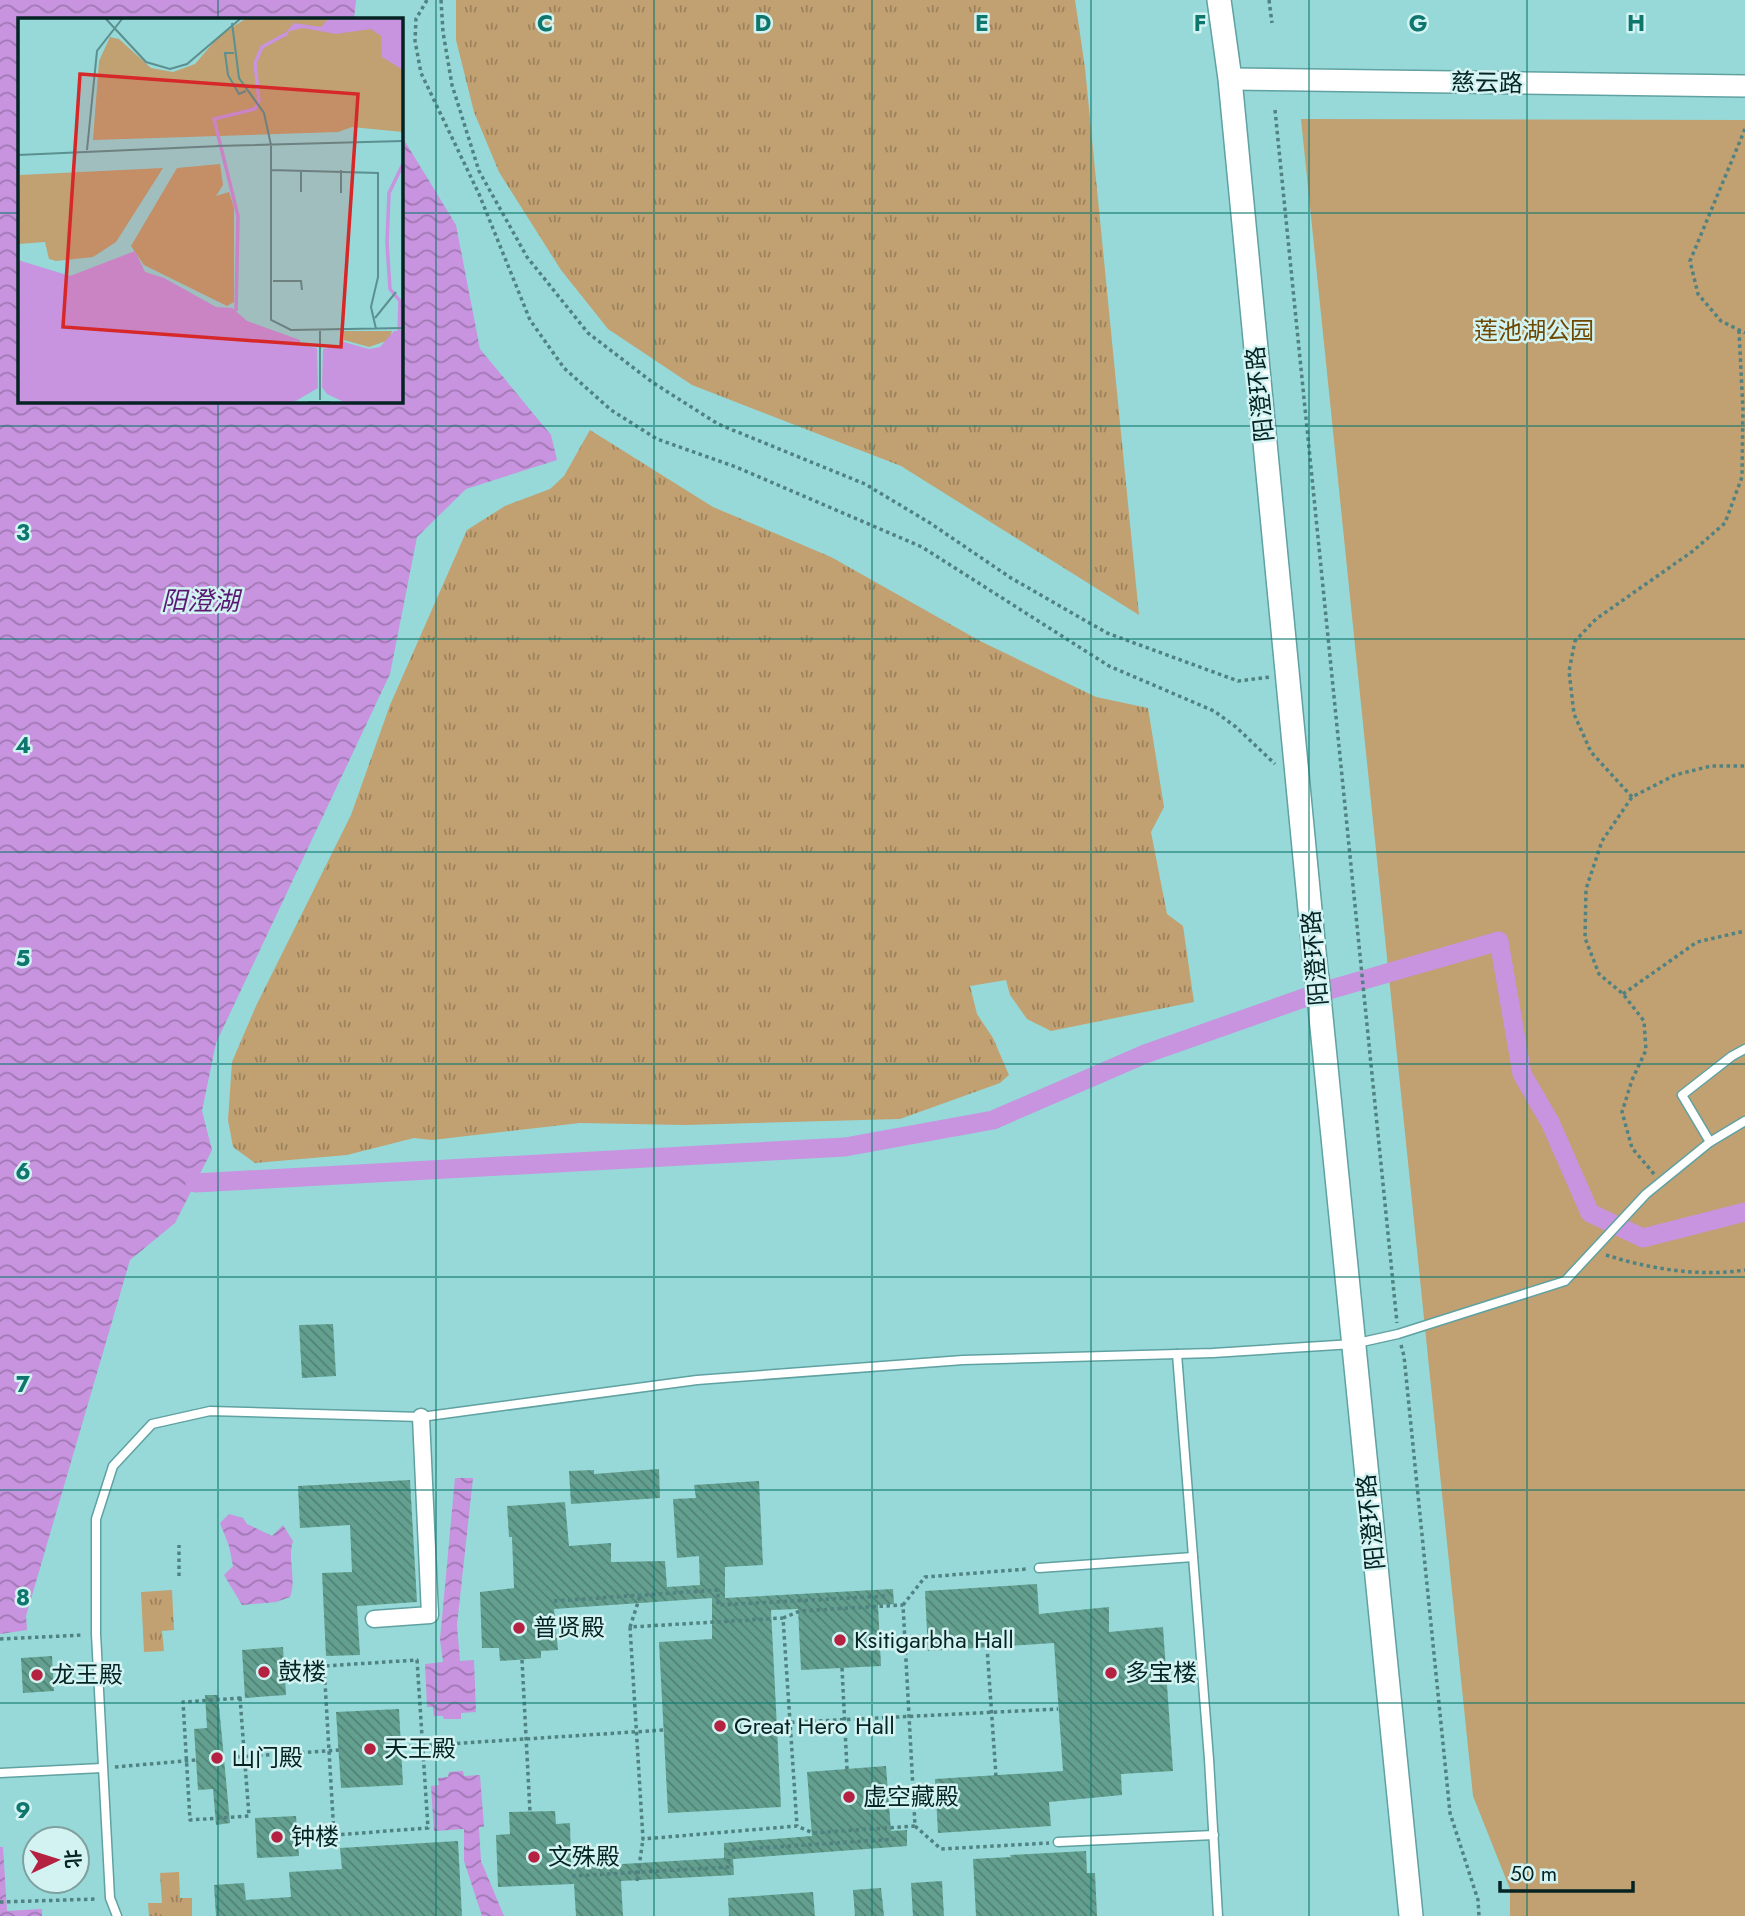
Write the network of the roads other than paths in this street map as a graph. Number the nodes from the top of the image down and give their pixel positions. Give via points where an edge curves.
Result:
1 (1219, 0) edge
2 (1230, 79) junction
3 (1745, 86) edge
4 (1745, 1049) edge
5 (1745, 1121) edge
6 (1710, 1142) junction
7 (1353, 1343) junction
8 (1177, 1354) junction
9 (421, 1417) junction
10 (1193, 1557) junction
11 (1039, 1569) road end
12 (374, 1619) dead end
13 (102, 1768) junction
14 (0, 1773) edge
15 (1214, 1835) junction
16 (1058, 1842) road end
17 (117, 1916) edge
18 (1218, 1916) edge
19 (1411, 1916) edge

1 - 2 main road, 阳澄环路
2 - 3 street, 慈云路
2 - 7 main road, 阳澄环路
4 - 6 lane via 1682,1095
5 - 6 lane
6 - 7 lane via 1637,1203 1564,1281 1398,1334
7 - 8 lane
7 - 19 main road, 阳澄环路
8 - 9 lane via 963,1360 697,1380
8 - 10 lane
9 - 12 street via 430,1615
9 - 13 lane via 211,1411 152,1424 113,1466 96,1519
10 - 11 lane
10 - 15 lane
13 - 14 lane
13 - 17 lane via 110,1898
15 - 16 lane
15 - 18 lane

